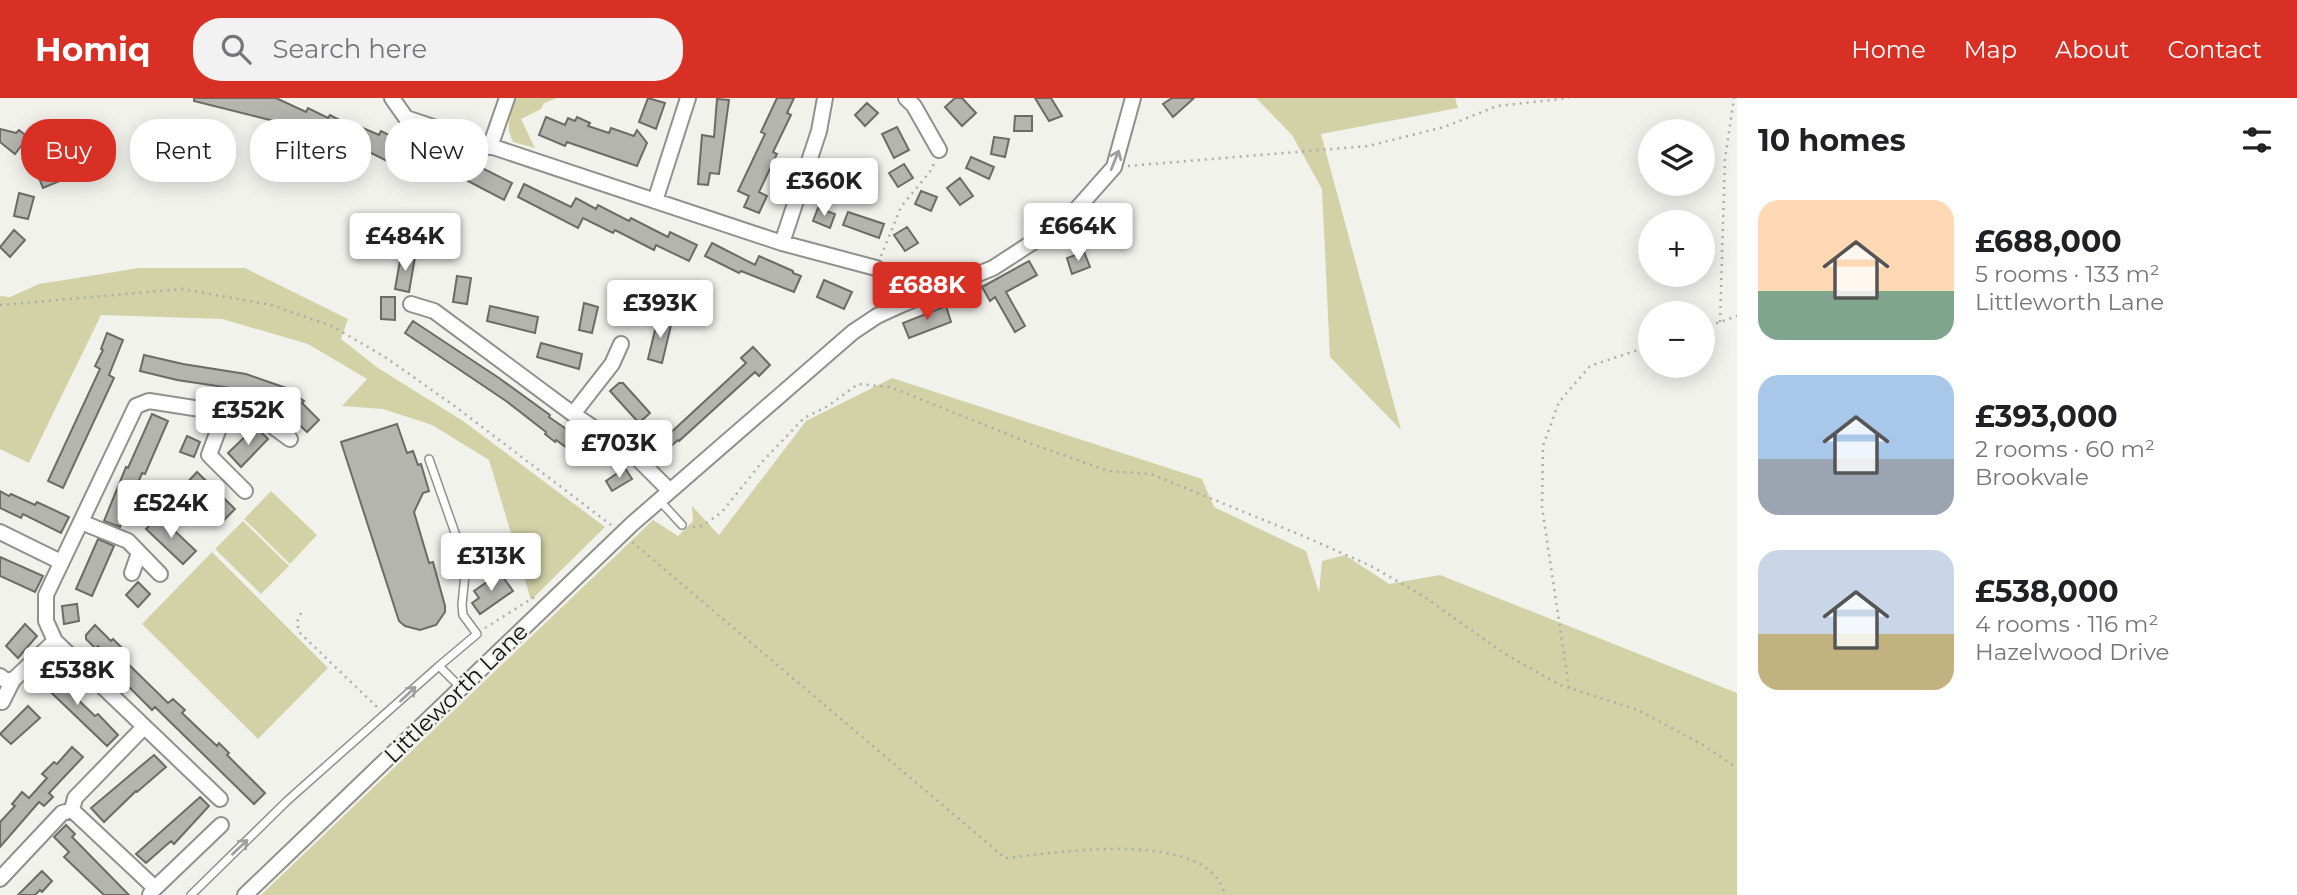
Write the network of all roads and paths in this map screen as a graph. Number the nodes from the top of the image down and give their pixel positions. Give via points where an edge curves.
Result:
1 (392, 98) edge
2 (507, 98) edge
3 (688, 98) edge
4 (825, 98) edge
5 (906, 98) edge
6 (1133, 98) edge
7 (1569, 98) edge
8 (1734, 98) edge
9 (490, 147) junction
10 (939, 150) joint
11 (1114, 167) junction
12 (655, 201) junction
13 (782, 243) junction
14 (876, 268) junction
15 (411, 303) dead end
16 (0, 305) edge
17 (901, 305) junction
18 (1737, 316) edge
19 (1720, 322) junction
20 (1715, 324) edge
21 (621, 344) dead end
22 (1638, 350) edge
23 (225, 412) junction
24 (573, 414) junction
25 (290, 439) dead end
26 (429, 459) dead end
27 (245, 491) dead end
28 (664, 495) junction
29 (81, 522) junction
30 (682, 525) joint
31 (0, 532) edge
32 (622, 533) junction
33 (139, 553) junction
34 (61, 562) junction
35 (132, 573) dead end
36 (160, 574) dead end
37 (301, 613) dead end
38 (55, 641) junction
39 (439, 666) junction
40 (7, 678) edge
41 (461, 688) junction
42 (1569, 688) junction
43 (2, 702) dead end
44 (386, 715) junction
45 (143, 728) junction
46 (1737, 768) edge
47 (219, 799) dead end
48 (72, 810) junction
49 (221, 825) dead end
50 (0, 879) edge
51 (152, 892) edge
52 (191, 895) edge
53 (245, 895) edge
54 (1225, 895) edge

1 - 9 street via 406,118
2 - 9 street
3 - 12 street
4 - 13 street via 819,131
5 - 10 street
11 -> 6 street, Littleworth Lane
7 - 11 path via 1497,106 1444,127 1368,146
8 - 19 path via 1725,159
9 - 12 street
10 - 14 path via 932,169 901,207
11 - 17 street, Littleworth Lane via 1067,220 993,268
12 - 13 street
13 - 14 street
14 - 17 street via 898,290
15 - 24 street via 434,311
16 - 32 path via 183,289 271,305 332,326 456,407
17 - 28 street, Littleworth Lane via 853,332
18 - 19 path
19 - 20 path
21 - 24 street via 612,364
22 - 42 path via 1590,366 1559,402 1543,446 1542,507
23 - 25 street via 271,425
23 - 27 street via 209,455
23 - 29 street via 149,401 136,406
24 - 28 street via 634,455
26 - 39 lane via 466,564 463,615 477,634
28 - 30 lane
28 - 32 street, Littleworth Lane
29 - 33 street via 128,541
29 - 34 street
30 - 42 path via 696,528 722,512 804,418 858,384 890,387 1108,471 1151,474 1371,566 1505,654
31 - 34 street
32 - 41 street, Littleworth Lane
32 - 54 path via 1004,858 1089,850 1166,852 1209,870 1221,882
33 - 35 street
33 - 36 street
34 - 38 street via 44,607
37 - 44 path via 299,632
38 - 40 street
38 - 45 street
39 - 41 lane
44 -> 39 lane
40 - 43 street
41 - 53 street, Littleworth Lane
42 - 46 path via 1637,710
52 -> 44 lane via 288,800
45 - 47 street
45 - 48 street via 75,798
48 - 50 street via 62,813
48 - 51 street
49 - 51 street

